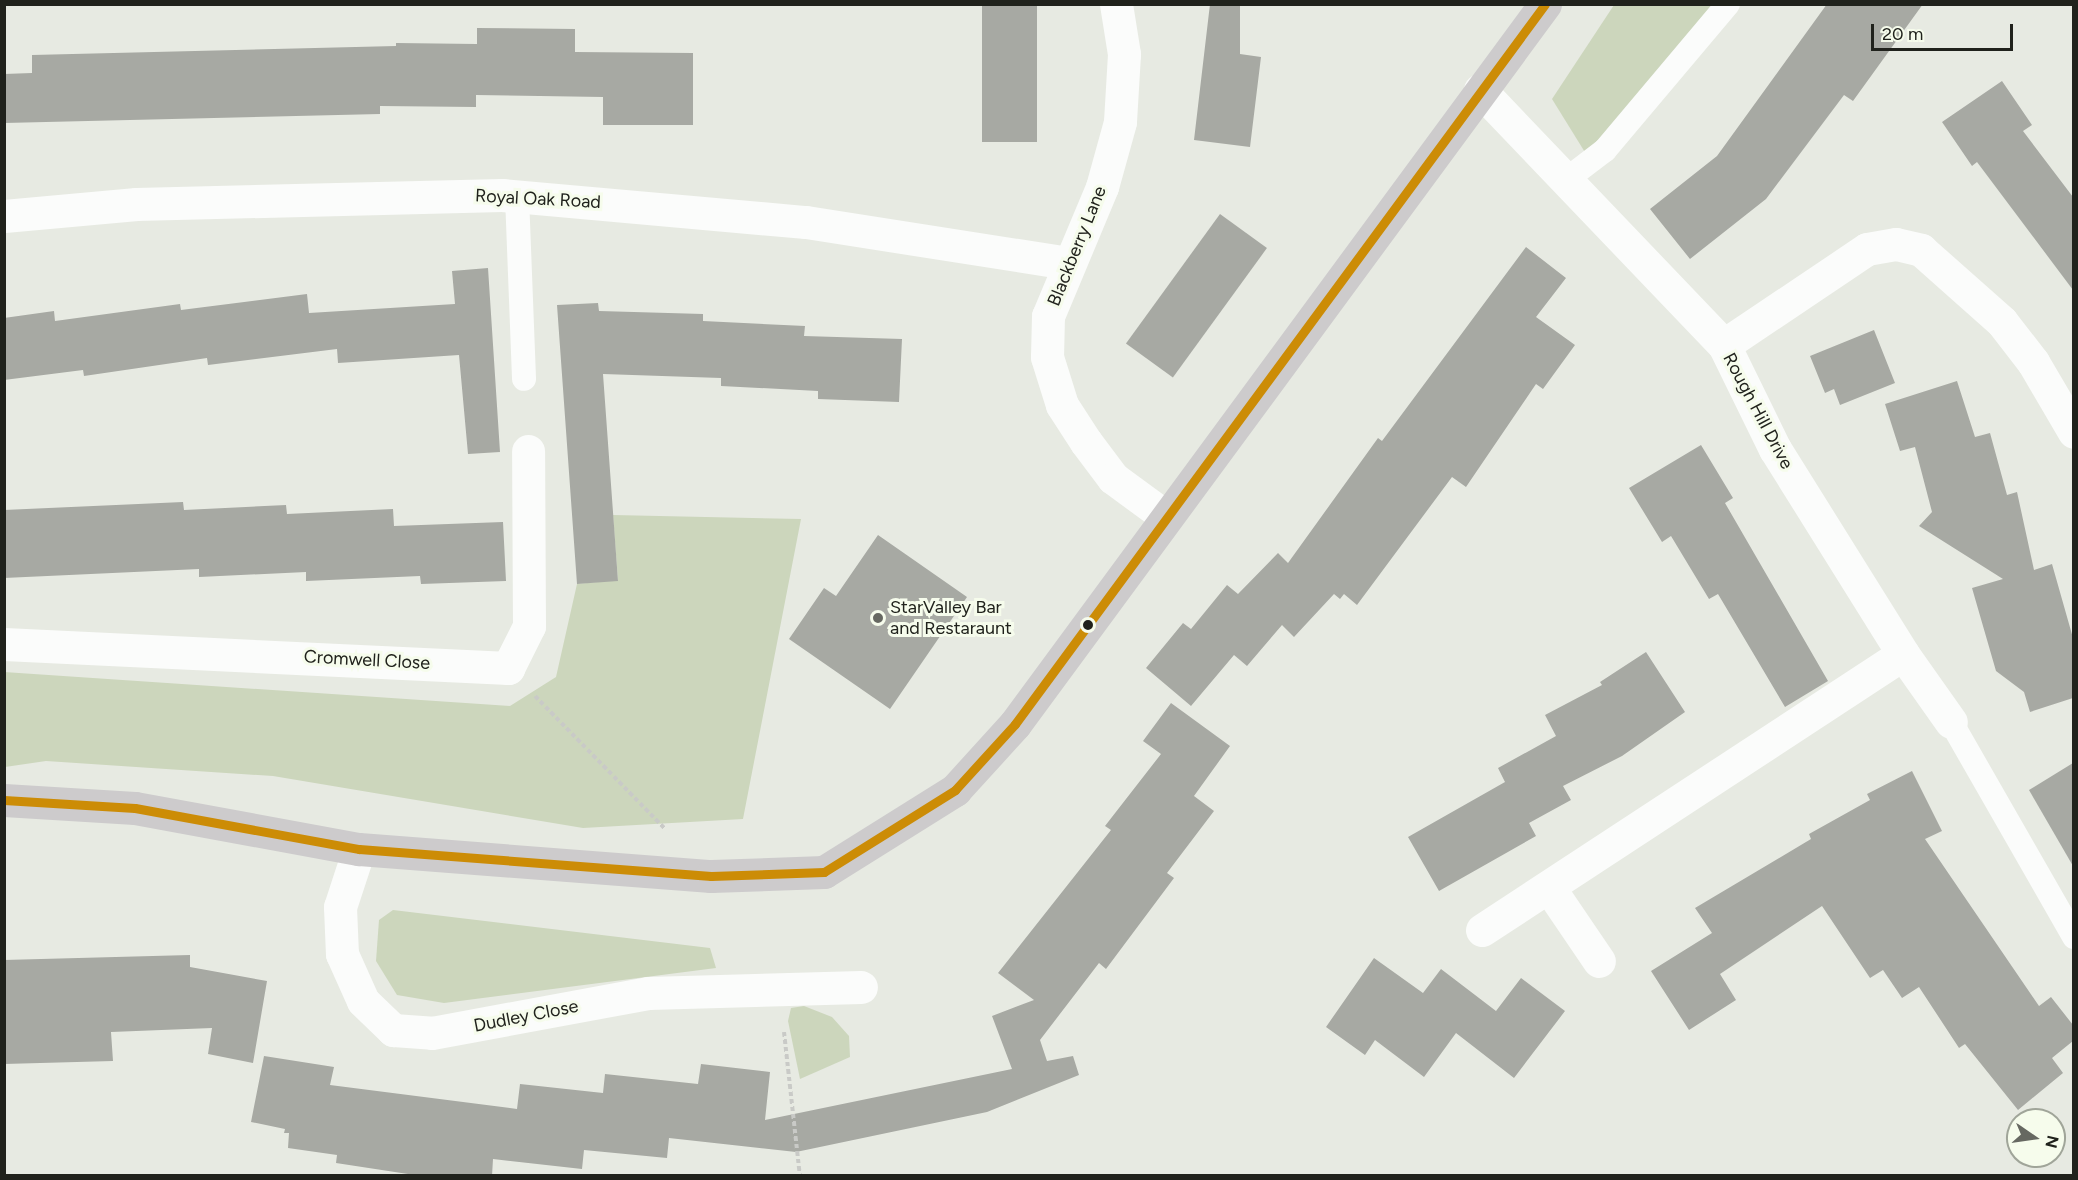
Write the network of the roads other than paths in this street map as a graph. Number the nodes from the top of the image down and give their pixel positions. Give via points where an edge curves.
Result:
1 (1116, 4) edge
2 (1545, 4) edge
3 (1728, 4) edge
4 (1480, 90) junction
5 (1568, 179) junction
6 (517, 196) junction
7 (4, 216) edge
8 (1069, 263) junction
9 (1724, 345) junction
10 (524, 379) dead end
11 (2073, 432) edge
12 (528, 451) dead end
13 (1166, 517) junction
14 (4, 644) edge
15 (1903, 654) junction
16 (1951, 722) joint
17 (4, 800) edge
18 (359, 849) junction
19 (1551, 889) junction
20 (1482, 930) dead end
21 (2073, 937) edge
22 (1599, 961) dead end
23 (861, 987) dead end

1 - 8 street, Blackberry Lane via 1124,54 1120,122 1102,187
2 - 4 main road
3 - 5 lane via 1605,150
4 - 5 street, Rough Hill Drive
4 - 13 main road
5 - 9 street, Rough Hill Drive
6 - 7 street, Royal Oak Road via 437,194 136,204
6 - 8 street, Royal Oak Road via 806,222
6 - 10 lane
8 - 13 street, Blackberry Lane via 1048,316 1047,357 1062,405 1113,478
9 - 11 street via 1867,249 1896,244 1913,248 1961,283 2002,322 2033,362
9 - 15 street, Rough Hill Drive via 1775,448
12 - 14 street, Cromwell Close via 529,626 508,668
13 - 18 main road via 1112,598 1015,724 955,790 824,872 711,876
15 - 16 street, Rough Hill Drive
15 - 19 street
16 - 21 lane
17 - 18 main road via 135,808
18 - 23 street, Dudley Close via 339,908 342,954 363,1001 393,1030 432,1033 648,993
19 - 20 street
19 - 22 street

